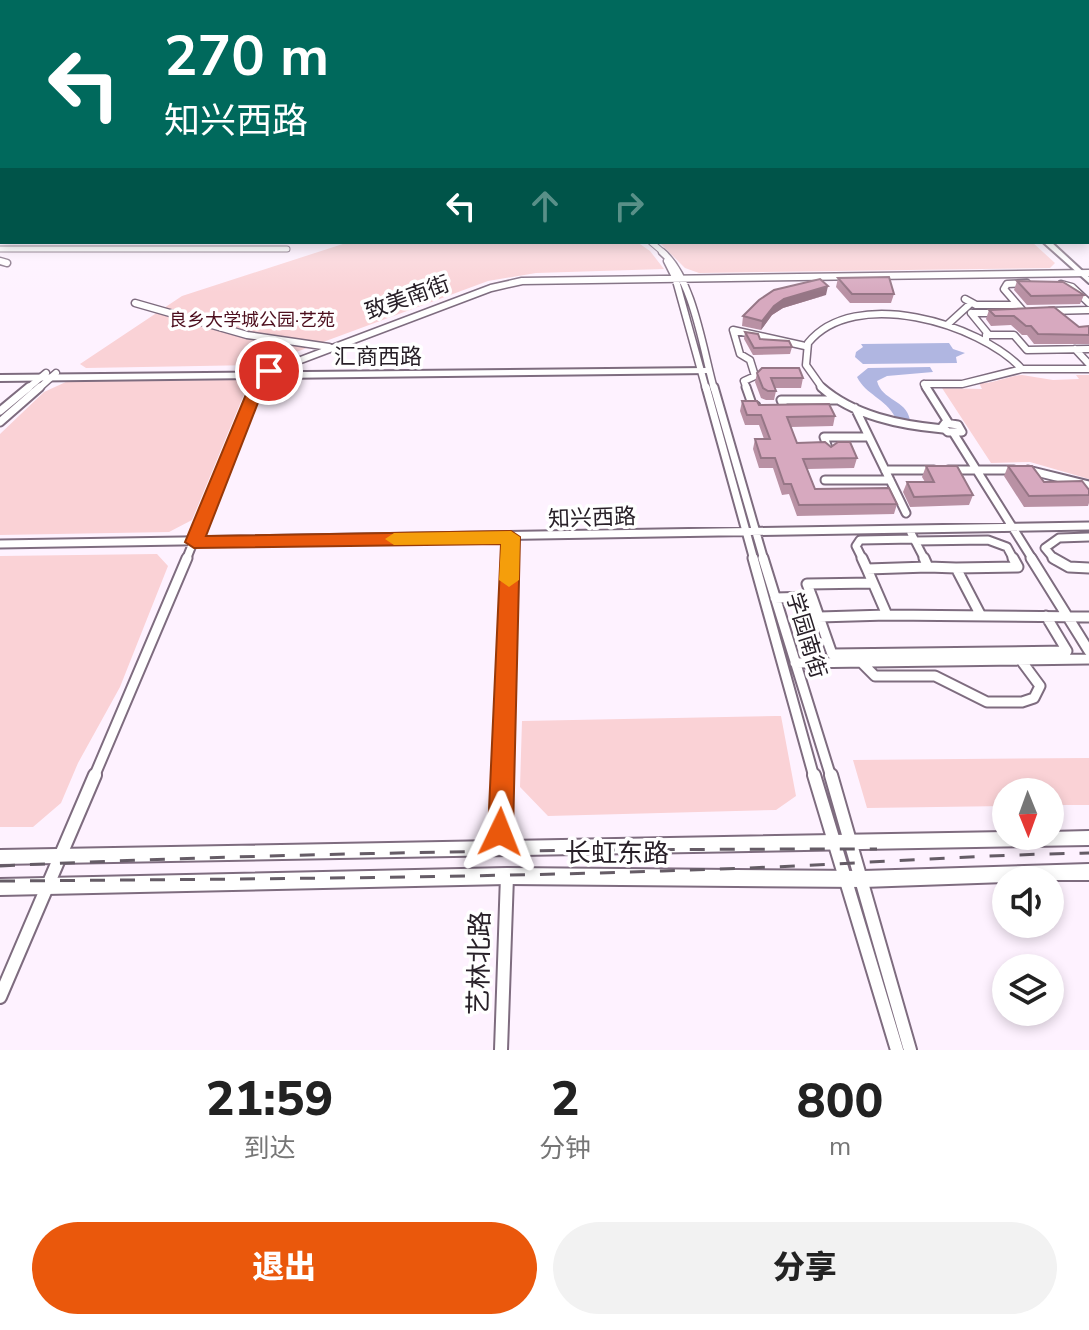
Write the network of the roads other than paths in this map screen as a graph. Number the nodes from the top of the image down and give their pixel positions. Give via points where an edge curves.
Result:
1 (651, 244) edge
2 (1050, 244) edge
3 (1058, 244) edge
4 (0, 249) edge
5 (287, 249) dead end
6 (1087, 273) edge
7 (678, 277) junction
8 (1089, 281) edge
9 (1033, 283) edge
10 (1046, 283) edge
11 (135, 303) dead end
12 (1089, 303) edge
13 (993, 308) junction
14 (1020, 308) junction
15 (1089, 310) edge
16 (947, 325) junction
17 (987, 338) junction
18 (805, 346) junction
19 (330, 347) junction
20 (1075, 349) junction
21 (1089, 349) edge
22 (1089, 366) edge
23 (704, 369) junction
24 (1022, 369) junction
25 (265, 373) junction
26 (48, 375) junction
27 (0, 376) edge
28 (838, 400) junction
29 (855, 408) junction
30 (759, 409) edge
31 (772, 409) edge
32 (0, 411) edge
33 (0, 422) edge
34 (945, 426) junction
35 (869, 437) junction
36 (829, 451) edge
37 (885, 470) junction
38 (977, 470) junction
39 (825, 480) dead end
40 (890, 480) junction
41 (1085, 485) edge
42 (1089, 496) edge
43 (906, 513) dead end
44 (1089, 526) edge
45 (1011, 527) junction
46 (750, 530) junction
47 (511, 537) junction
48 (1089, 537) edge
49 (913, 538) junction
50 (194, 542) junction
51 (0, 544) edge
52 (928, 567) junction
53 (956, 568) junction
54 (1089, 568) edge
55 (867, 569) junction
56 (873, 583) junction
57 (775, 600) junction
58 (813, 600) junction
59 (980, 614) junction
60 (887, 615) junction
61 (1046, 616) junction
62 (819, 617) junction
63 (1068, 617) junction
64 (1088, 618) edge
65 (1089, 651) edge
66 (1020, 659) junction
67 (1089, 659) edge
68 (861, 662) junction
69 (795, 663) junction
70 (500, 832) dead end
71 (1089, 838) edge
72 (852, 842) junction
73 (834, 843) junction
74 (59, 856) junction
75 (0, 857) edge
76 (1089, 872) edge
77 (507, 876) junction
78 (843, 879) junction
79 (863, 879) junction
80 (46, 886) junction
81 (0, 887) edge
82 (0, 997) edge
83 (501, 1050) edge
84 (897, 1050) edge
85 (910, 1050) edge

1 - 7 street, 学园南街 via 667,255
2 - 6 main road
3 - 6 main road
4 - 5 street
6 - 7 street, 致美南街
6 - 8 main road
7 - 19 street, 致美南街 via 522,281
7 - 23 street, 学园南街
9 - 14 street via 1007,284 1004,289
10 - 12 street via 1072,287
11 - 19 street via 247,335
13 - 14 street
13 - 16 street via 968,302
13 - 17 street via 997,313 971,313
14 - 15 street
16 - 17 street
16 - 18 street via 860,317 827,326
17 - 20 street via 1014,335 1027,350
17 - 24 street
18 - 28 street via 811,376
18 - 30 street via 733,330 740,354 753,368 755,376 744,381
19 - 25 street, 致美南街
20 - 21 street
20 - 22 street
22 - 24 street
23 - 25 main road, 汇商西路
23 - 46 street, 学园南街
24 - 34 street via 962,384 924,384
25 - 26 main road, 汇商西路
25 - 50 street
26 - 27 main road, 汇商西路
26 - 32 street
26 - 33 street
28 - 29 street
28 - 31 street via 781,400 785,409
29 - 34 street via 890,421
29 - 35 street
34 - 38 street
35 - 36 street via 824,437
35 - 37 street
37 - 38 street
37 - 40 street
38 - 41 street via 1031,470
38 - 45 street
39 - 40 street
40 - 43 street
41 - 42 street
44 - 45 street, 知兴西路
45 - 46 street, 知兴西路
45 - 63 street
46 - 47 street, 知兴西路
46 - 57 street, 学园南街
46 - 73 street, 学园南街
47 - 50 street, 知兴西路
47 - 70 street
48 - 54 street via 1059,537 1045,548 1055,563
49 - 52 street
49 - 53 street via 988,540 1007,547 1018,567
49 - 55 street via 860,540 856,546
50 - 51 street, 知兴西路
50 - 74 street
52 - 53 street
52 - 55 street
53 - 59 street
55 - 56 street
56 - 58 street via 807,584
56 - 60 street
57 - 58 street
57 - 69 street, 学园南街
58 - 62 street
59 - 60 street
59 - 61 street
60 - 62 street
61 - 62 street via 1067,651 832,654
61 - 63 street
63 - 64 street
63 - 65 street
66 - 67 street
66 - 68 street
66 - 68 street via 1040,686 1034,698 1022,702 987,702 935,676 875,676
68 - 69 street
69 - 72 street, 学园南街
71 - 72 main road, 长虹东路
72 - 73 main road, 长虹东路
72 - 79 street, 学园南街
73 - 74 main road, 长虹东路
73 - 78 street, 学园南街
74 - 75 main road, 长虹东路
74 - 80 street
76 - 79 main road, 长虹东路
77 - 78 main road, 长虹东路
77 - 80 main road, 长虹东路
77 - 83 street, 艺林北路
78 - 79 main road, 长虹东路
78 - 84 street, 学园南街
79 - 85 street, 学园南街
80 - 81 main road, 长虹东路
80 - 82 street

